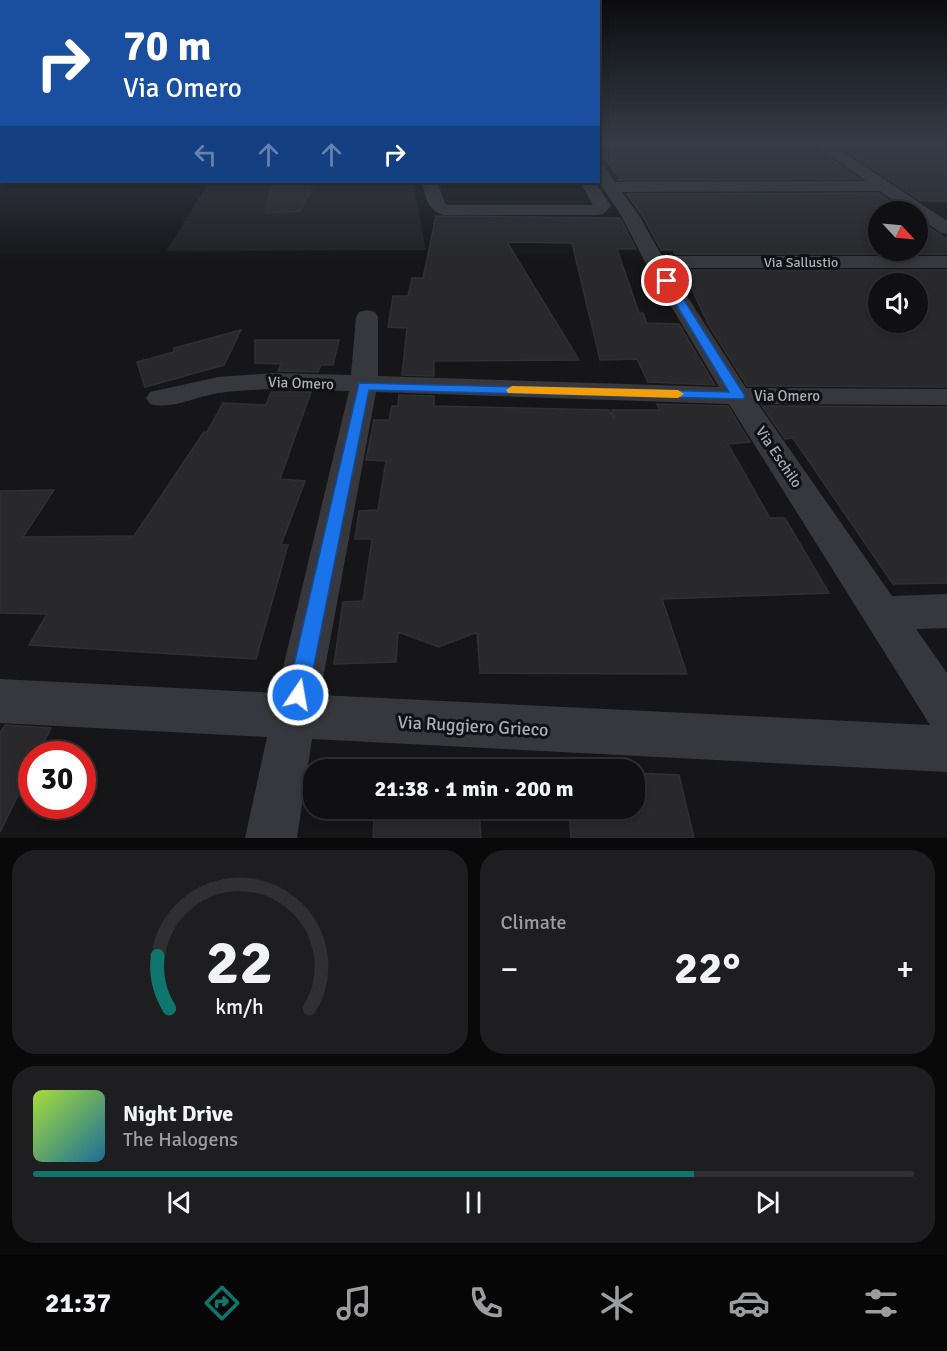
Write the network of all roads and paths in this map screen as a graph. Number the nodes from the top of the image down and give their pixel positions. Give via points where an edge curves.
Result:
1 (607, 181) edge
2 (875, 181) edge
3 (430, 183) edge
4 (589, 183) edge
5 (882, 186) junction
6 (611, 187) junction
7 (947, 229) edge
8 (655, 262) junction
9 (947, 262) edge
10 (367, 317) dead end
11 (364, 386) junction
12 (738, 396) junction
13 (947, 397) edge
14 (160, 398) dead end
15 (947, 611) edge
16 (884, 613) junction
17 (0, 701) edge
18 (947, 711) edge
19 (293, 718) junction
20 (947, 750) edge
21 (271, 838) edge

1 - 6 street, Via Eschilo
2 - 5 street
3 - 4 street via 437,206 444,210 597,210 603,206
5 - 6 street
5 - 7 street
6 - 8 street, Via Eschilo
8 - 9 street, Via Sallustio
8 - 12 street, Via Eschilo
10 - 11 street
11 - 12 street, Via Omero
11 - 14 street, Via Omero via 274,381 218,385
11 - 19 street
12 - 13 street, Via Omero
12 - 16 street, Via Eschilo
15 - 16 street
16 - 18 street, Via Eschilo
17 - 19 street, Via Ruggiero Grieco
19 - 20 street, Via Ruggiero Grieco
19 - 21 street

